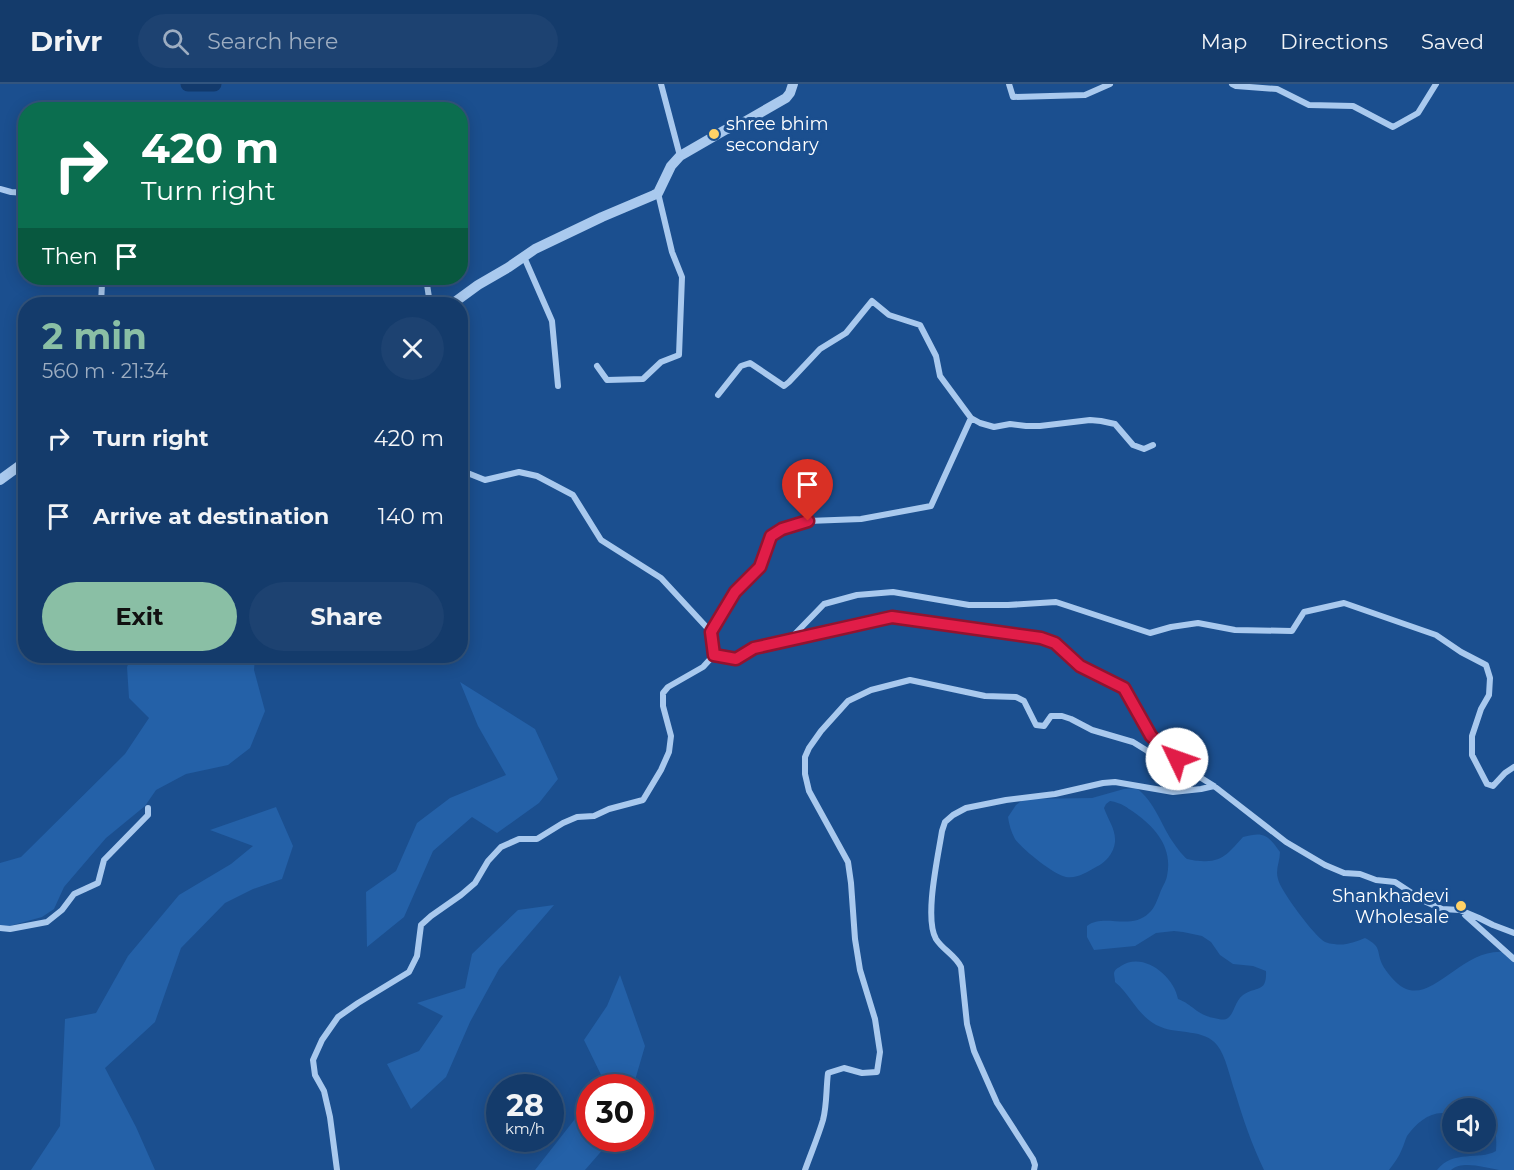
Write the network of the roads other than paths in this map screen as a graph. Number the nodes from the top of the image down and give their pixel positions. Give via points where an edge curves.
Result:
1 (661, 84) edge
2 (793, 84) edge
3 (1009, 84) edge
4 (1110, 84) edge
5 (1232, 84) edge
6 (1436, 84) edge
7 (680, 156) junction
8 (0, 189) edge
9 (18, 192) edge
10 (658, 193) junction
11 (524, 257) junction
12 (462, 297) edge
13 (597, 366) dead end
14 (558, 386) dead end
15 (718, 395) dead end
16 (971, 418) junction
17 (1153, 446) dead end
18 (18, 467) edge
19 (468, 473) edge
20 (0, 480) edge
21 (711, 632) junction
22 (791, 639) junction
23 (714, 655) junction
24 (1514, 767) edge
25 (1190, 771) junction
26 (1214, 786) junction
27 (148, 808) dead end
28 (1460, 910) junction
29 (0, 928) edge
30 (1514, 933) edge
31 (1514, 958) edge
32 (337, 1170) edge
33 (805, 1170) edge
34 (1034, 1170) edge

1 - 7 street
2 - 7 street via 786,98
3 - 4 street via 1013,97 1085,95
5 - 6 street via 1277,89 1309,105 1353,106 1393,127 1418,113
7 - 10 street
8 - 9 street
10 - 11 street
10 - 13 street via 682,277 679,355 661,362 643,379 607,380
11 - 12 street
11 - 14 street via 552,321
15 - 16 street via 741,366 750,363 784,386 820,349 846,333 872,301 889,315 920,325 936,356 940,376
16 - 17 street via 994,426 1101,421 1115,424 1133,445 1144,449
16 - 21 street via 931,506 861,519 808,521 782,529 771,536 760,567 735,592
18 - 20 street
19 - 21 street via 485,480 519,472 537,476 573,495 601,540 661,578
21 - 23 street
22 - 23 street via 754,648 736,659
22 - 24 street via 824,604 857,595 893,592 969,605 1056,602 1150,633 1198,623 1235,630 1292,630 1304,612 1344,603 1436,635 1486,665 1489,695 1473,736 1472,755 1487,784 1493,786
22 - 25 street via 892,617 1041,638 1055,643 1080,666 1124,688 1151,736
23 - 32 street via 703,667 663,693 671,736 669,752 643,800 594,816 577,816 537,839 519,839 501,847 475,883 421,925 417,956 409,972 338,1017 313,1060 330,1117
25 - 26 street
25 - 33 street via 1167,763 1133,742 1062,716 1052,716 1044,726 1036,725 1024,701 1016,697 984,696 910,681 871,690 848,701 809,748 805,774 809,791 848,862 860,970 880,1052 877,1072 844,1068 828,1073 823,1120
26 - 28 street via 1286,842 1325,865 1344,873 1395,882 1442,909
26 - 34 street via 1173,792 1115,782 966,808 945,822 931,923 936,938 958,959 966,1024 974,1052 997,1103 1033,1158
27 - 29 street via 148,815 104,860 98,882 74,894 47,922
28 - 30 street
28 - 31 street

